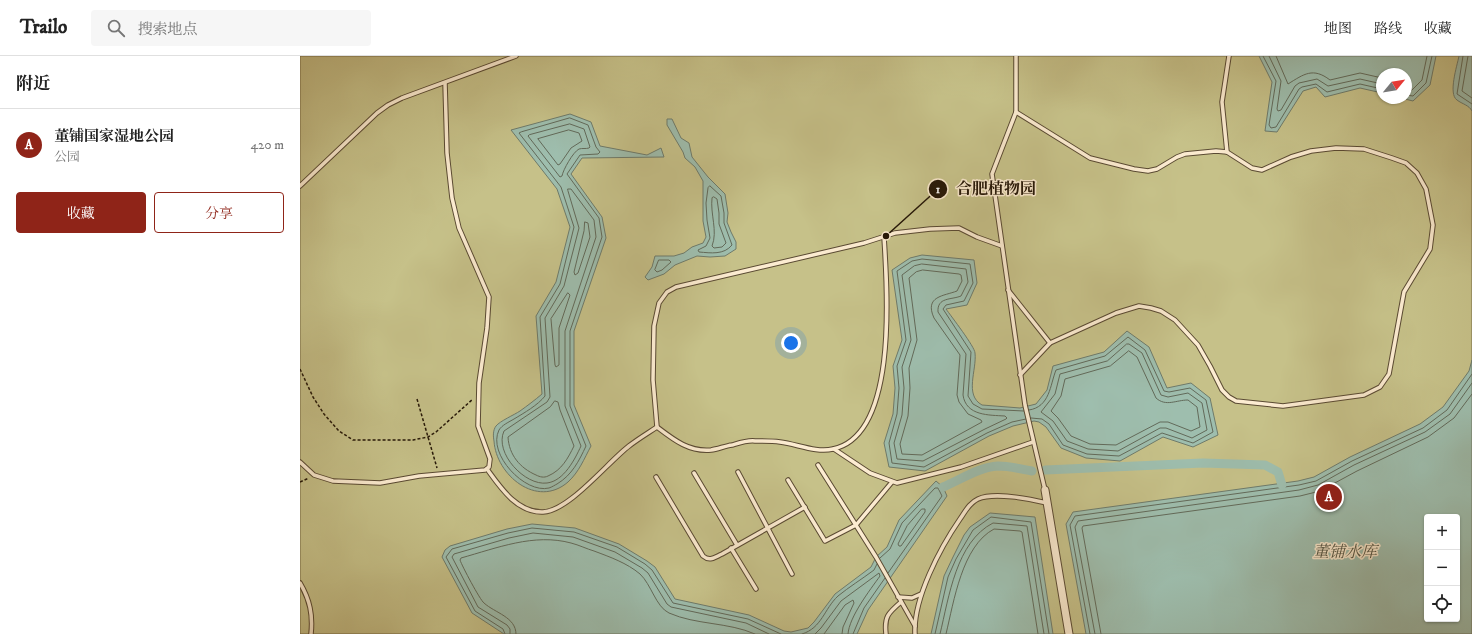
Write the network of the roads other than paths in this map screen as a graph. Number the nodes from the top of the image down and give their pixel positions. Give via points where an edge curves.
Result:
1 (516, 56) edge
2 (1016, 56) edge
3 (1229, 56) edge
4 (445, 83) junction
5 (1016, 112) junction
6 (1227, 152) junction
7 (300, 186) edge
8 (884, 237) junction
9 (1002, 246) junction
10 (1008, 290) junction
11 (1050, 342) junction
12 (1020, 375) junction
13 (657, 427) junction
14 (1033, 442) junction
15 (834, 449) junction
16 (300, 462) edge
17 (818, 465) dead end
18 (487, 469) junction
19 (738, 472) dead end
20 (694, 473) dead end
21 (656, 477) dead end
22 (788, 480) dead end
23 (892, 482) junction
24 (1044, 490) joint
25 (1047, 503) junction
26 (805, 507) junction
27 (856, 525) junction
28 (767, 528) junction
29 (737, 545) junction
30 (731, 548) junction
31 (792, 574) dead end
32 (300, 583) edge
33 (756, 589) dead end
34 (921, 594) junction
35 (898, 597) junction
36 (901, 602) junction
37 (915, 626) junction
38 (311, 634) edge
39 (886, 634) edge
40 (915, 634) edge
41 (1069, 634) edge

1 - 4 lane
2 - 5 lane
3 - 6 lane via 1222,102
4 - 7 lane via 388,105
4 - 18 lane via 447,153 452,198 459,228 489,297 478,394 478,426 490,459
5 - 6 lane via 1090,158 1134,169 1157,169 1185,154
5 - 9 lane via 992,174
6 - 11 lane via 1252,168 1262,170 1311,151 1336,148 1364,150 1406,163 1417,173 1426,189 1431,208 1433,225 1430,249 1404,292 1389,374 1380,387 1364,395 1283,406 1236,401 1222,390 1198,345 1174,320 1162,311 1139,306 1116,313
8 - 9 lane via 895,233 959,228
8 - 13 lane via 676,287 667,292 659,303 654,326 653,380
8 - 15 lane via 886,316 881,382 876,404 856,436
9 - 10 lane
10 - 11 lane
10 - 12 lane
11 - 12 lane
12 - 14 lane
13 - 15 lane via 675,442 694,449 712,450 752,440 824,450
13 - 18 lane via 630,445 567,502 546,511 529,510 518,504 503,491
14 - 23 lane via 961,467 903,482
14 - 24 lane
15 - 23 lane via 870,473
16 - 18 lane via 314,475 333,481 380,483
17 - 27 lane
19 - 28 lane
20 - 29 lane
21 - 30 lane via 703,556 708,560 712,559
22 - 26 lane
23 - 27 lane
24 - 25 street
25 - 34 lane via 1005,497 976,500 969,506 944,543
25 - 41 street
26 - 27 lane via 825,541
26 - 28 lane
27 - 35 lane
28 - 29 lane
28 - 31 lane
29 - 30 lane
30 - 33 lane
32 - 38 lane via 313,619
34 - 35 lane via 912,598
34 - 37 lane
35 - 36 lane
36 - 37 lane
36 - 39 lane via 886,618
37 - 40 lane

